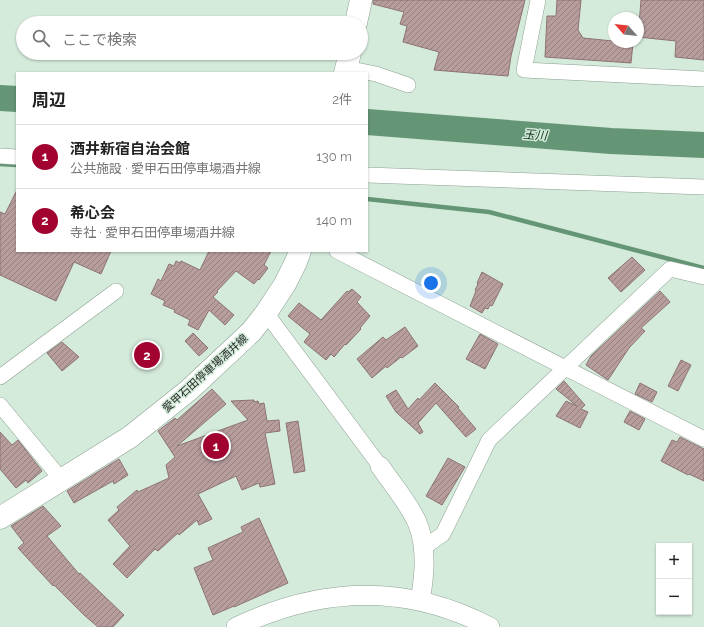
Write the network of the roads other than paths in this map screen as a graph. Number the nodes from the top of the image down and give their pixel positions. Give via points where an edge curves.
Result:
1 (361, 0) edge
2 (538, 0) edge
3 (358, 16) edge
4 (347, 65) edge
5 (704, 79) edge
6 (408, 85) dead end
7 (0, 156) edge
8 (16, 157) edge
9 (368, 175) edge
10 (704, 187) edge
11 (300, 252) edge
12 (339, 252) edge
13 (704, 277) edge
14 (116, 291) dead end
15 (266, 313) junction
16 (566, 367) junction
17 (0, 377) edge
18 (0, 405) edge
19 (704, 439) edge
20 (380, 466) joint
21 (61, 479) junction
22 (0, 518) edge
23 (423, 548) junction
24 (420, 600) junction
25 (236, 627) edge
26 (490, 627) edge

1 - 3 main road
2 - 5 street via 524,70
4 - 6 street
7 - 8 street
9 - 10 street
11 - 15 main road, 愛甲石田停車場酒井線 via 285,284
12 - 16 street
13 - 16 street via 670,269
14 - 17 street
15 - 20 street
15 - 21 main road, 愛甲石田停車場酒井線 via 251,332 172,405 130,437
16 - 19 street
16 - 23 street via 489,440 443,534
18 - 21 street
20 - 23 street via 410,509 421,535
21 - 22 main road, 愛甲石田停車場酒井線
23 - 24 street via 423,585
24 - 25 street via 379,596 334,596 274,611
24 - 26 street via 463,614

